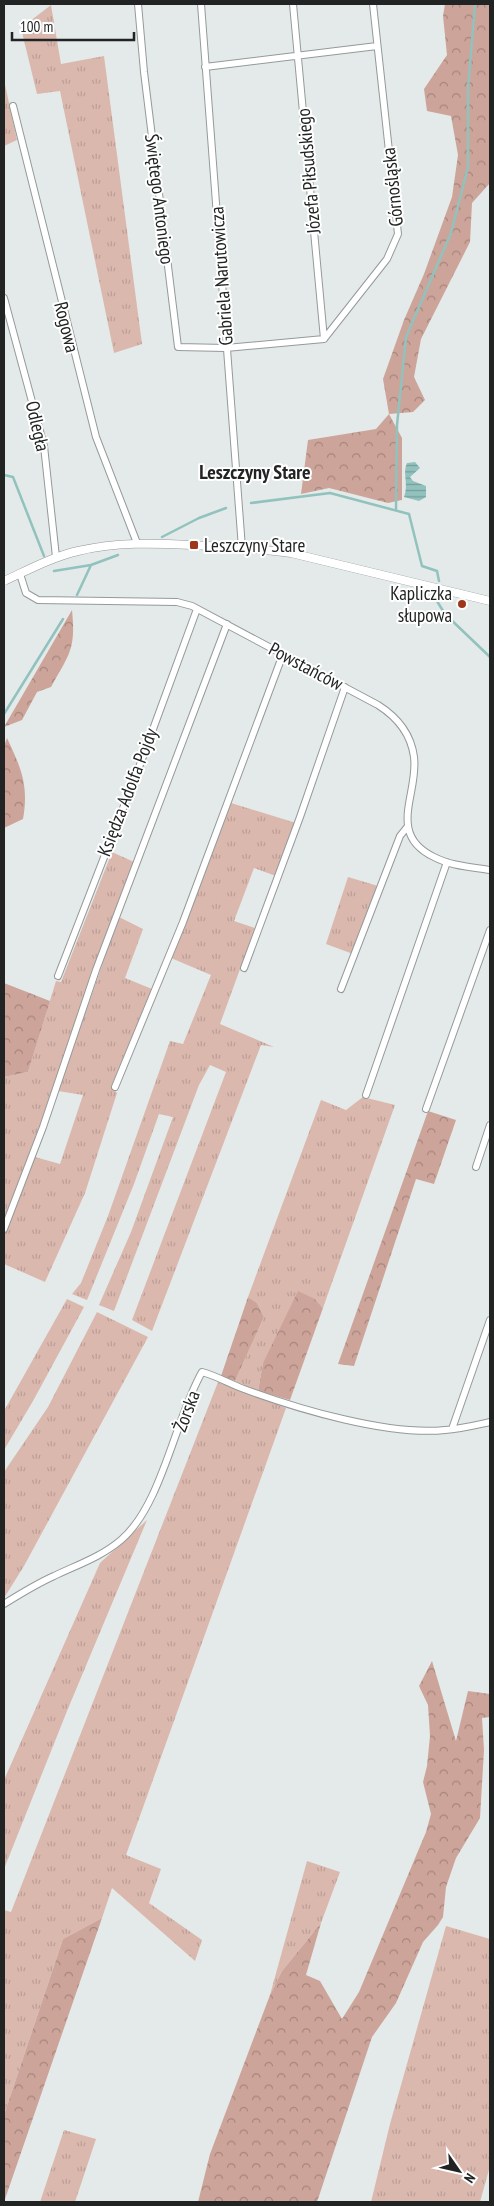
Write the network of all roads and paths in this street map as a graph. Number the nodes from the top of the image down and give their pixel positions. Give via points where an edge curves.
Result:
1 (138, 4) edge
2 (201, 4) edge
3 (292, 4) edge
4 (373, 4) edge
5 (377, 46) junction
6 (297, 55) junction
7 (205, 67) junction
8 (13, 106) dead end
9 (4, 298) edge
10 (324, 339) junction
11 (226, 348) junction
12 (137, 543) junction
13 (242, 548) junction
14 (56, 557) junction
15 (20, 574) junction
16 (4, 581) edge
17 (490, 601) edge
18 (197, 608) junction
19 (227, 624) junction
20 (283, 654) junction
21 (345, 687) junction
22 (408, 826) junction
23 (447, 862) junction
24 (490, 870) edge
25 (490, 930) edge
26 (244, 968) dead end
27 (58, 976) dead end
28 (341, 989) dead end
29 (115, 1087) dead end
30 (366, 1095) dead end
31 (426, 1109) dead end
32 (490, 1125) edge
33 (476, 1167) dead end
34 (4, 1229) edge
35 (490, 1320) edge
36 (490, 1422) edge
37 (452, 1429) junction
38 (4, 1604) edge

1 - 11 street, Świętego Antoniego via 178,347
2 - 7 street, Gabriela Narutowicza
3 - 6 street, Józefa Piłsudskiego
4 - 5 street, Górnośląska
5 - 6 street
5 - 10 street, Górnośląska via 398,234 387,260
6 - 7 street
6 - 10 street, Józefa Piłsudskiego
7 - 11 street, Gabriela Narutowicza
8 - 12 street, Rogowa via 96,437
9 - 14 street, Odległa via 44,446
10 - 11 street
11 - 13 street, Gabriela Narutowicza
12 - 13 street
12 - 14 street via 101,546
13 - 17 street via 290,553
14 - 15 street
15 - 16 street
15 - 18 street, Powstańców via 26,593 38,600 177,602
18 - 19 street, Powstańców
18 - 27 street, Księdza Adolfa Pojdy
19 - 20 street, Powstańców
19 - 34 street via 96,970
20 - 21 street, Powstańców
20 - 29 street via 186,914
21 - 22 street, Powstańców via 387,711 398,721 408,738 415,764
21 - 26 street
22 - 23 street via 421,848
22 - 28 street via 400,836
23 - 24 street
23 - 30 street
25 - 31 street
32 - 33 street
35 - 37 street
36 - 37 street, Żorska
37 - 38 street, Żorska via 401,1430 318,1412 243,1389 202,1372 192,1389 180,1428 151,1497 129,1533 93,1560 53,1576

